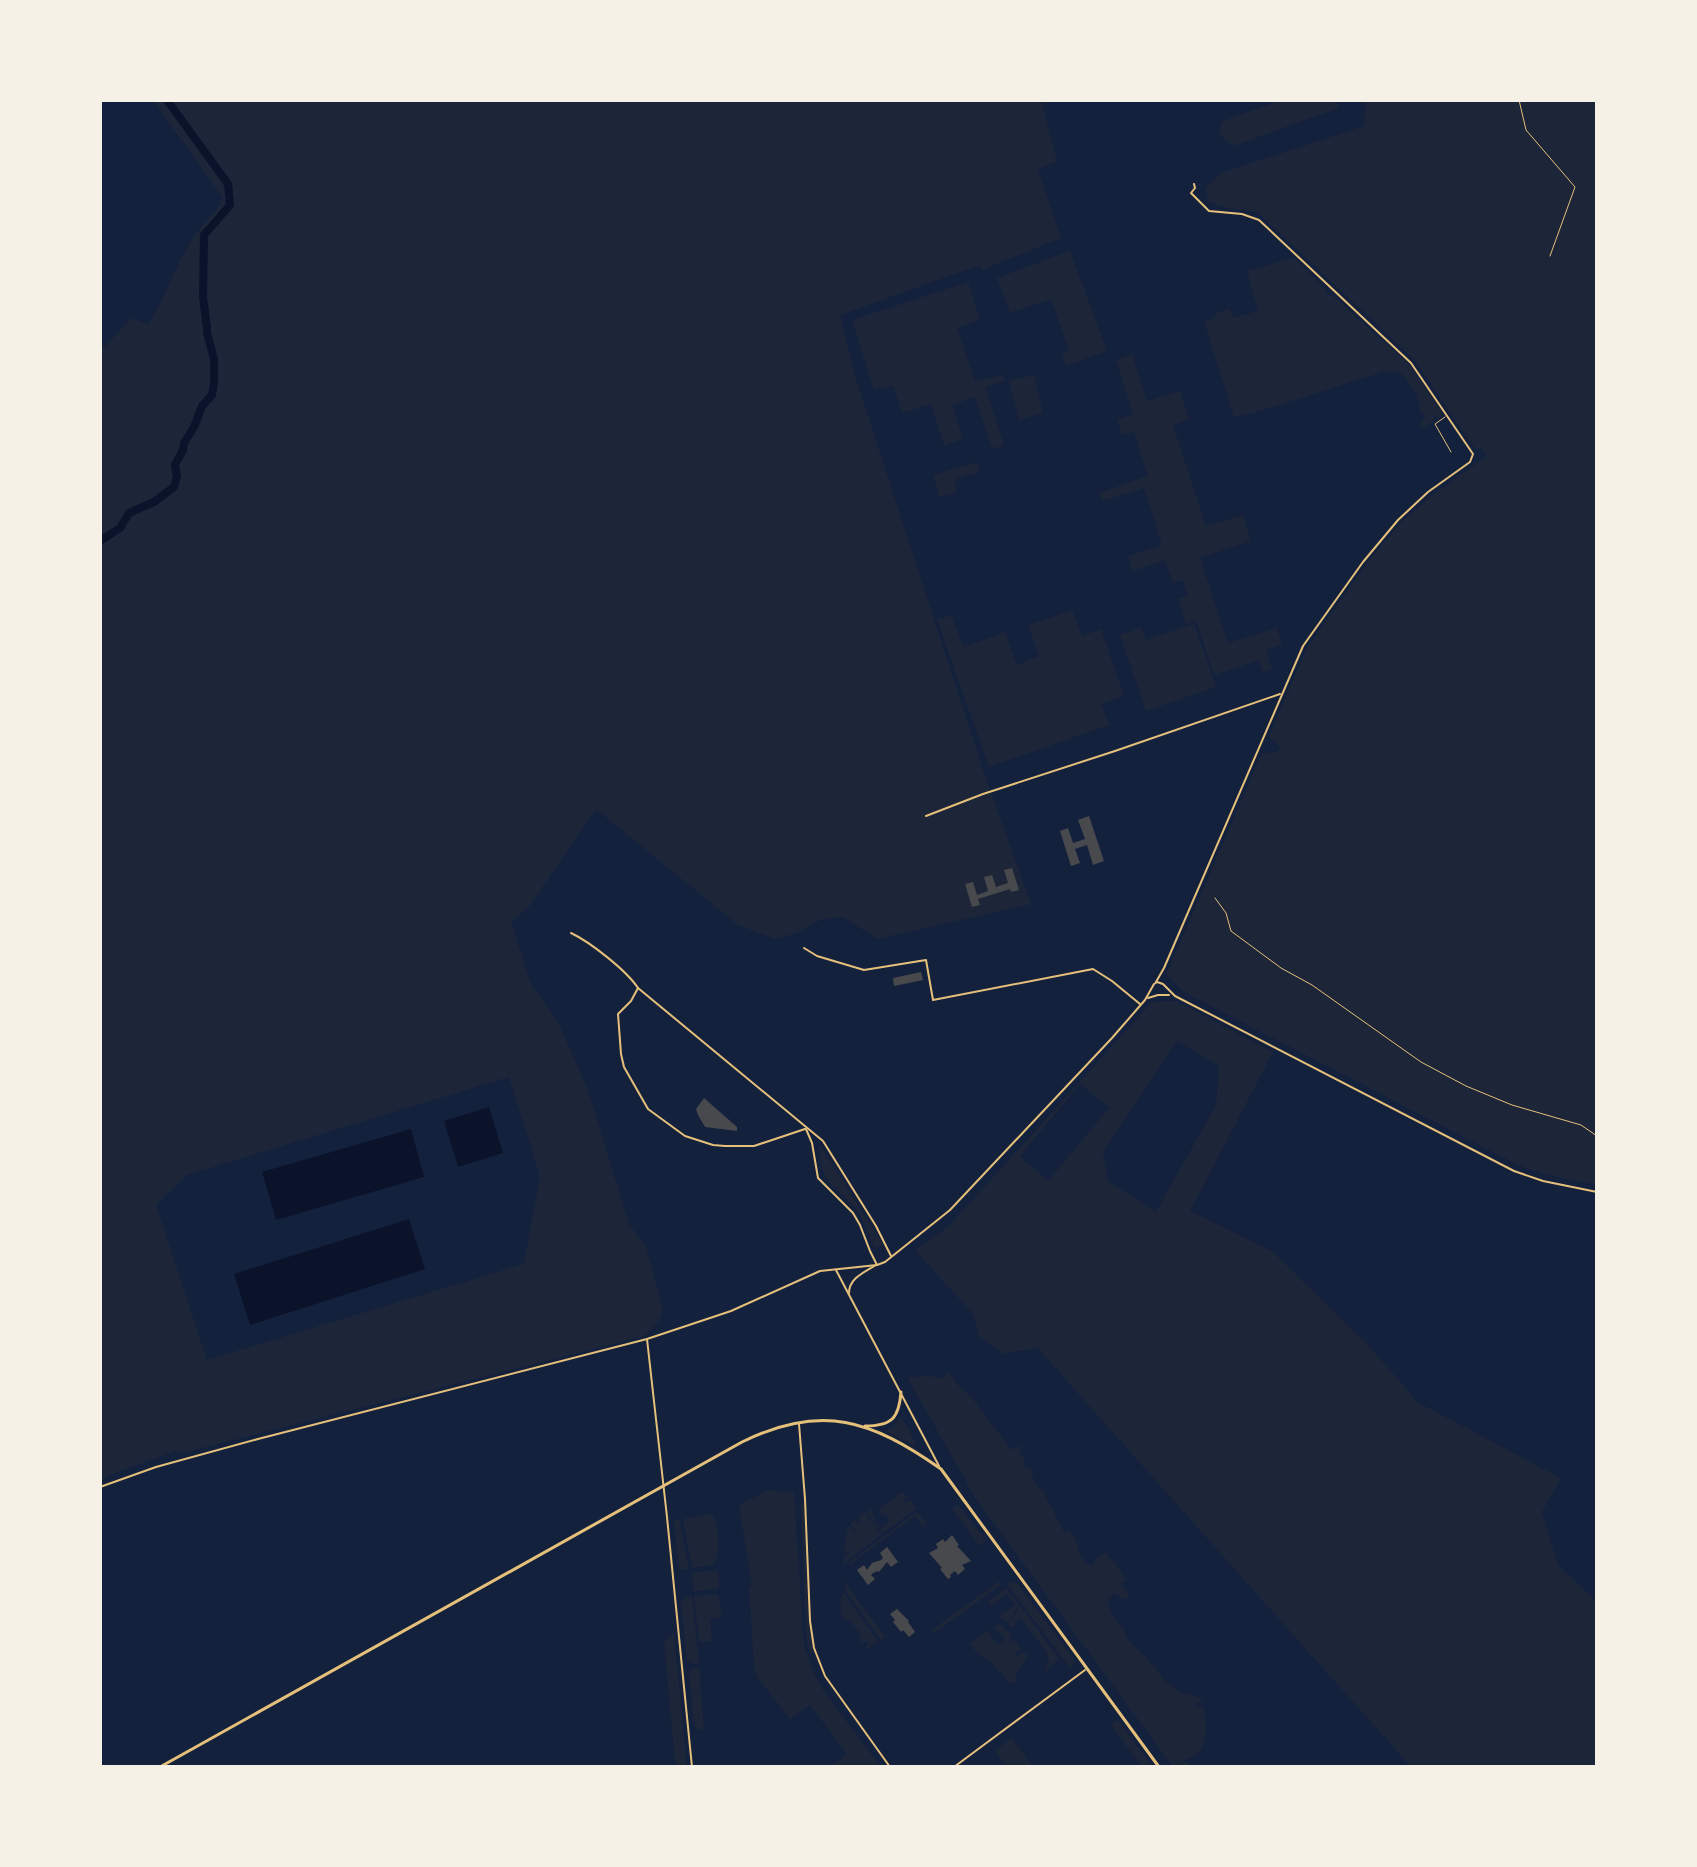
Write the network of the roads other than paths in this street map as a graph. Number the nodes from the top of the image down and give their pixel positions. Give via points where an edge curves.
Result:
1 (1194, 184) dead end
2 (1447, 416) junction
3 (1451, 452) dead end
4 (1281, 694) junction
5 (926, 816) dead end
6 (571, 933) dead end
7 (804, 948) dead end
8 (1162, 973) junction
9 (1155, 983) junction
10 (1164, 986) junction
11 (638, 988) junction
12 (1152, 988) junction
13 (1159, 995) junction
14 (1175, 996) junction
15 (1145, 1000) junction
16 (1141, 1004) junction
17 (806, 1128) junction
18 (1597, 1192) edge
19 (892, 1257) junction
20 (877, 1265) junction
21 (836, 1269) junction
22 (849, 1295) junction
23 (647, 1339) junction
24 (901, 1392) junction
25 (799, 1423) junction
26 (862, 1426) junction
27 (941, 1469) junction
28 (664, 1485) junction
29 (100, 1487) edge
30 (1088, 1668) junction
31 (160, 1767) edge
32 (692, 1767) edge
33 (890, 1767) edge
34 (954, 1767) edge
35 (1159, 1767) edge

1 - 2 street via 1191,193 1209,211 1259,220 1411,363
2 - 3 lane via 1435,424
2 - 4 street via 1473,458 1398,520 1363,562 1303,646
4 - 5 street
4 - 8 street
6 - 11 street
7 - 16 street via 864,970 926,960 933,1000 1093,969
8 - 9 street
8 - 10 street
9 - 10 street
9 - 12 street
10 - 13 street
10 - 14 street
11 - 17 street
11 - 17 street via 618,1014 621,1054 648,1109 685,1136 713,1145 754,1146
12 - 13 street
12 - 15 street
13 - 14 street
13 - 15 street
14 - 18 street via 1514,1171
15 - 16 street
16 - 19 street via 950,1210
17 - 19 street via 823,1141
17 - 20 street via 820,1183 853,1213
19 - 20 street
20 - 21 street
20 - 22 street via 852,1281
21 - 22 street
21 - 23 street
22 - 24 street
23 - 28 street
23 - 29 street via 194,1456
24 - 26 main road via 894,1418
24 - 27 street
25 - 26 main road
25 - 28 main road via 765,1431
25 - 33 street via 816,1654 836,1693
26 - 27 main road via 906,1445
27 - 30 main road
28 - 31 main road
28 - 32 street
30 - 34 street
30 - 35 main road

